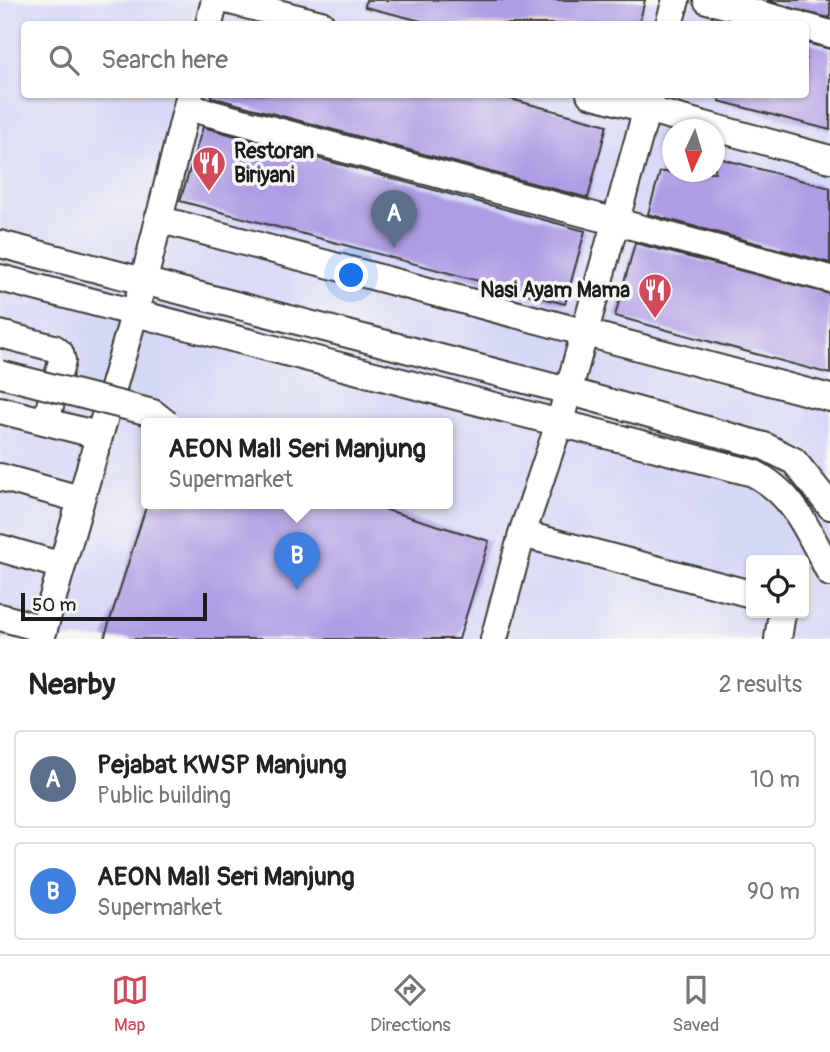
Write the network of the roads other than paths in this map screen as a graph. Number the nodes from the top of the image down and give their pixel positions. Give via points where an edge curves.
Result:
1 (215, 0) edge
2 (226, 0) edge
3 (676, 0) edge
4 (707, 0) edge
5 (210, 21) edge
6 (309, 21) edge
7 (670, 21) edge
8 (785, 21) edge
9 (809, 28) edge
10 (830, 34) edge
11 (620, 98) edge
12 (188, 101) edge
13 (649, 102) edge
14 (830, 159) edge
15 (158, 219) junction
16 (616, 221) junction
17 (0, 244) edge
18 (0, 278) edge
19 (830, 279) edge
20 (144, 280) junction
21 (135, 312) junction
22 (585, 332) junction
23 (0, 334) edge
24 (0, 374) edge
25 (568, 391) junction
26 (830, 398) edge
27 (0, 410) edge
28 (159, 418) edge
29 (46, 421) junction
30 (560, 421) junction
31 (98, 435) junction
32 (0, 477) edge
33 (80, 499) junction
34 (830, 506) edge
35 (522, 534) junction
36 (0, 548) edge
37 (62, 566) junction
38 (830, 573) edge
39 (746, 593) edge
40 (0, 617) edge
41 (781, 618) edge
42 (43, 634) edge
43 (494, 639) edge
44 (778, 639) edge

1 - 5 street
2 - 6 street
3 - 7 street
4 - 8 street
9 - 10 street
11 - 13 street
12 - 15 street
12 - 16 street
13 - 14 street
13 - 16 street
15 - 20 street
15 - 22 street
16 - 19 street
16 - 22 street
17 - 20 street
18 - 21 street
20 - 21 street
20 - 25 street
21 - 30 street
21 - 31 street
22 - 25 street
22 - 26 street
23 - 29 street via 60,353
24 - 28 street, bridge
25 - 30 street
25 - 34 street via 780,452 810,478
27 - 29 street
29 - 31 street
30 - 35 street
30 - 38 street via 767,480 790,502
31 - 33 street
32 - 33 street
33 - 37 street
35 - 39 street
35 - 43 street
36 - 37 street
37 - 42 street
40 - 42 street
41 - 44 street

